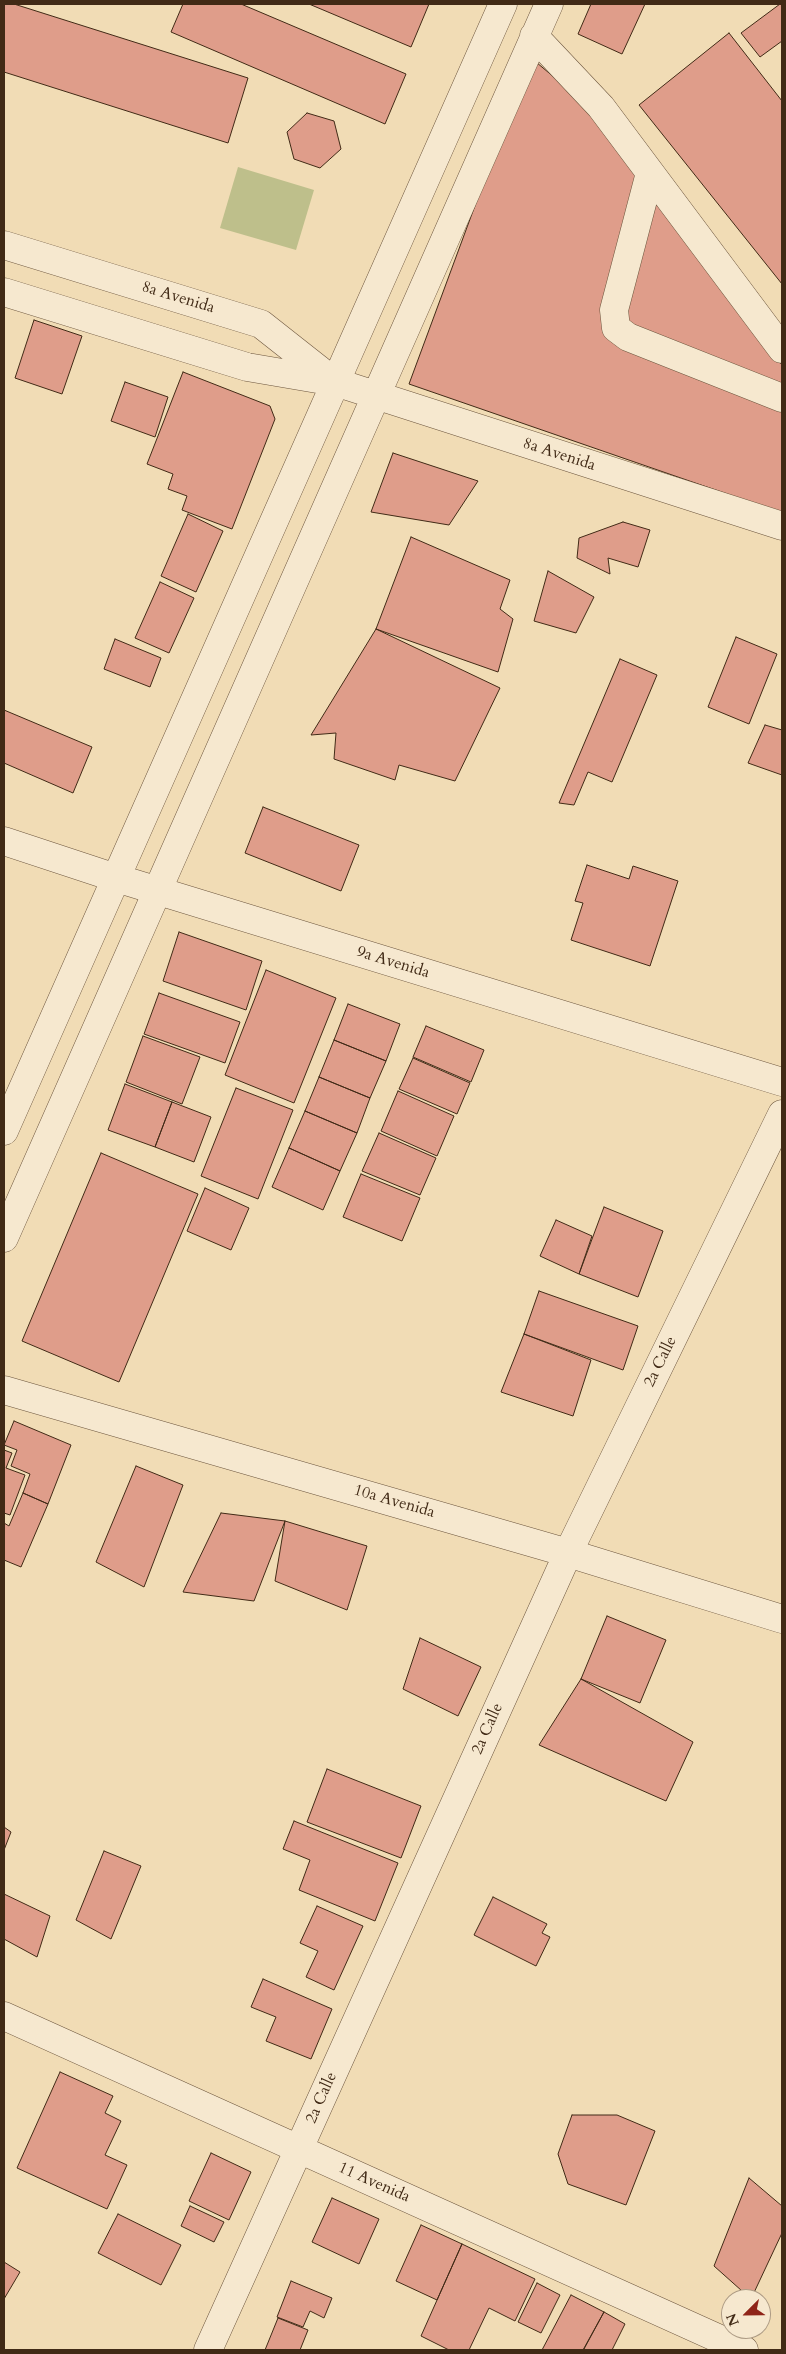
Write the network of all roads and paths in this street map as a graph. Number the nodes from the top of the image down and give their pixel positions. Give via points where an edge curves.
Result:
1 (503, 4) edge
2 (548, 4) edge
3 (534, 36) junction
4 (650, 173) junction
5 (4, 244) edge
6 (4, 292) edge
7 (782, 350) edge
8 (336, 382) junction
9 (375, 396) junction
10 (782, 398) edge
11 (782, 526) edge
12 (4, 841) edge
13 (116, 878) junction
14 (157, 890) junction
15 (782, 1082) edge
16 (782, 1114) edge
17 (4, 1131) edge
18 (4, 1238) edge
19 (4, 1390) edge
20 (568, 1552) junction
21 (782, 1619) edge
22 (4, 2016) edge
23 (299, 2149) junction
24 (208, 2350) edge
25 (744, 2350) edge

1 - 8 street
2 - 3 street
3 - 4 street via 601,107
3 - 9 street
4 - 7 street
4 - 10 street via 614,310 616,328 628,337
5 - 8 street, 8a Avenida via 261,324
6 - 8 street, 8a Avenida via 247,367
8 - 9 street, 8a Avenida
8 - 13 street
9 - 11 street, 8a Avenida
9 - 14 street
12 - 13 street, 9a Avenida
13 - 14 street, 9a Avenida
13 - 17 street
14 - 15 street, 9a Avenida
14 - 18 street
16 - 20 street, 2a Calle
19 - 20 street, 10a Avenida
20 - 21 street, 10a Avenida
20 - 23 street, 2a Calle
22 - 23 street, 11 Avenida
23 - 24 street, 2a Calle
23 - 25 street, 11 Avenida

